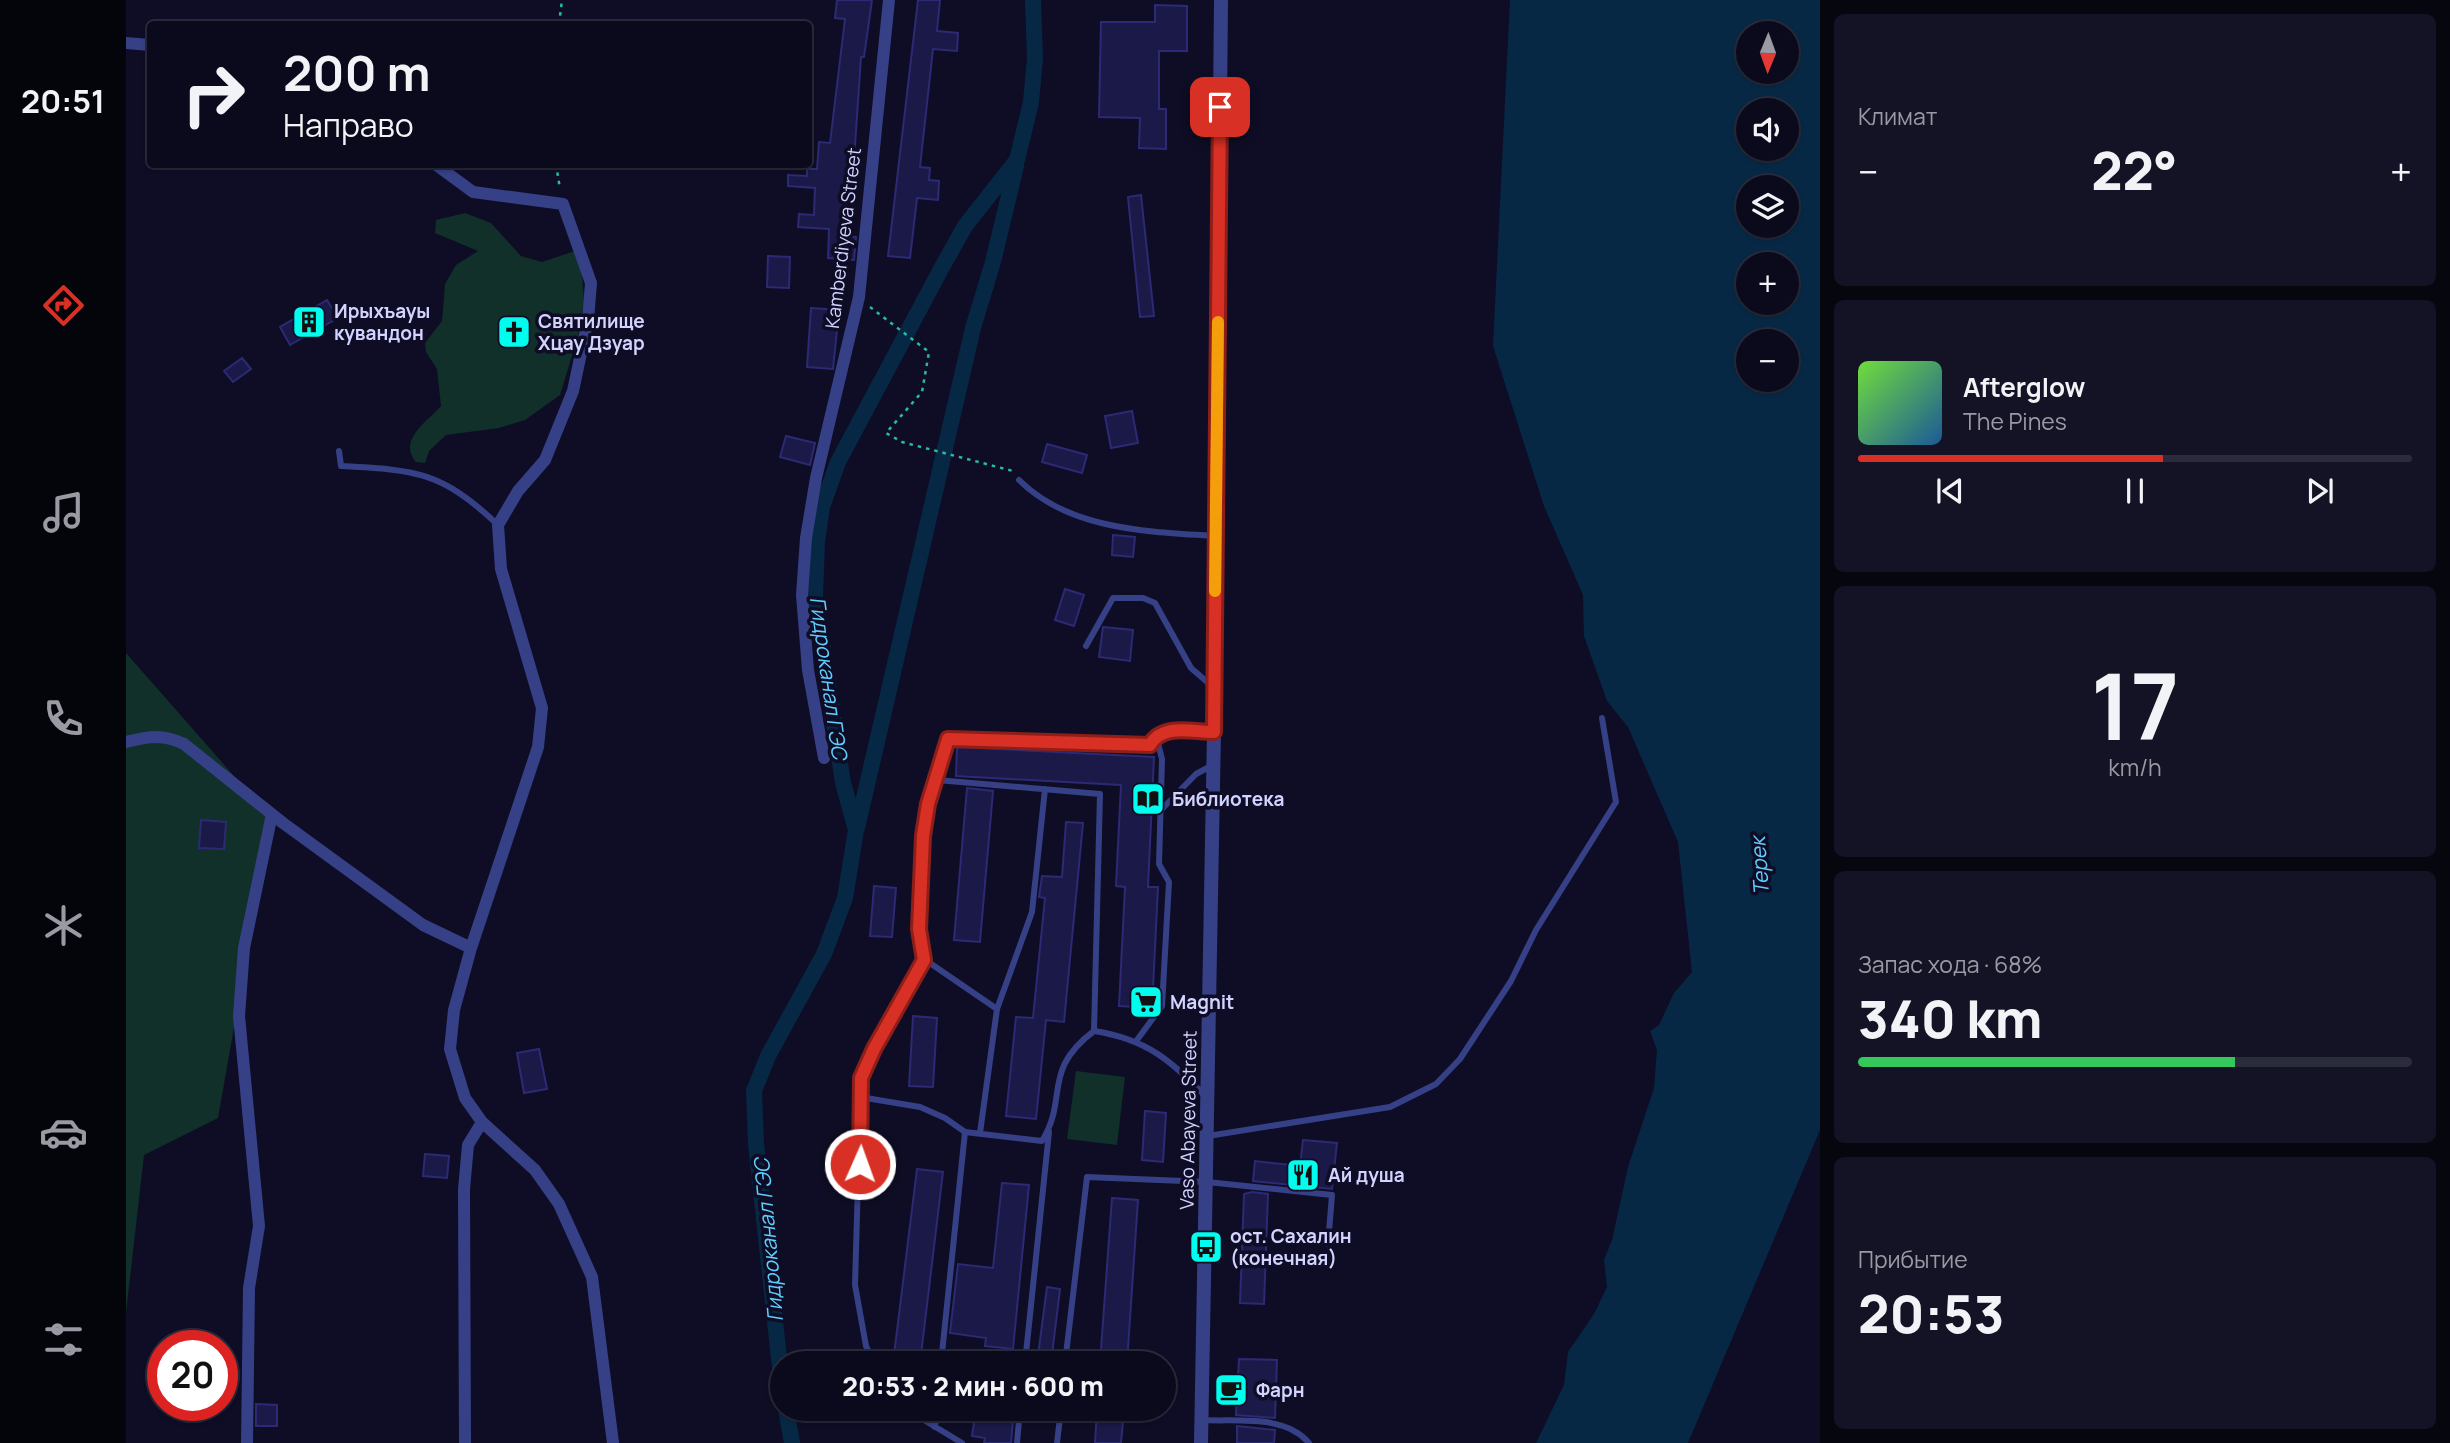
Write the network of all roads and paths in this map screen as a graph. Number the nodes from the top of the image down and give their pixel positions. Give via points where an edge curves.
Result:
1 (562, 0) edge
2 (889, 0) edge
3 (1221, 0) edge
4 (559, 21) edge
5 (126, 43) edge
6 (147, 45) edge
7 (440, 168) edge
8 (557, 168) edge
9 (562, 204) junction
10 (859, 297) junction
11 (339, 451) dead end
12 (1019, 480) joint
13 (498, 525) junction
14 (1215, 536) junction
15 (1086, 646) dead end
16 (1214, 688) junction
17 (1602, 718) dead end
18 (1214, 732) junction
19 (1156, 735) junction
20 (126, 742) edge
21 (824, 758) dead end
22 (1213, 765) junction
23 (937, 780) junction
24 (1045, 789) junction
25 (1161, 810) junction
26 (271, 814) junction
27 (471, 947) junction
28 (924, 960) junction
29 (997, 1009) junction
30 (1094, 1031) junction
31 (1135, 1040) junction
32 (860, 1097) junction
33 (1208, 1099) junction
34 (482, 1122) junction
35 (1049, 1129) junction
36 (965, 1132) junction
37 (980, 1133) junction
38 (1207, 1136) junction
39 (1207, 1182) junction
40 (1328, 1244) dead end
41 (868, 1351) edge
42 (942, 1351) edge
43 (1026, 1351) edge
44 (1066, 1351) edge
45 (1202, 1420) junction
46 (925, 1421) edge
47 (936, 1421) edge
48 (1019, 1421) edge
49 (1060, 1421) edge
50 (935, 1427) junction
51 (247, 1443) edge
52 (464, 1443) edge
53 (613, 1443) edge
54 (962, 1443) edge
55 (1017, 1443) edge
56 (1057, 1443) edge
57 (1201, 1443) edge
58 (1309, 1443) edge

1 - 4 path
2 - 10 street, Kamberdiyeva Street
3 - 14 street, Vaso Abayeva Street
5 - 6 street
7 - 9 street via 473,192
8 - 9 path
9 - 13 street via 591,283 576,379 545,460 517,491
10 - 12 path via 929,352 922,392 886,433 902,442 1012,469
10 - 21 street, Kamberdiyeva Street via 806,538 802,595 808,670
11 - 13 lane via 341,466 394,467 434,479 467,496
12 - 14 lane via 1037,498 1113,528
13 - 27 street via 501,569 541,708 538,747
14 - 16 street, Vaso Abayeva Street
15 - 16 lane via 1113,598 1143,598 1155,603 1191,668
16 - 18 street, Vaso Abayeva Street
17 - 38 lane via 1616,802 1460,1059 1436,1084 1391,1107
18 - 19 lane via 1164,731
18 - 22 street, Vaso Abayeva Street
19 - 23 lane via 1150,745 948,739
19 - 25 lane via 1162,758
20 - 26 street via 167,736 184,744
22 - 25 lane via 1196,774
22 - 33 street, Vaso Abayeva Street
23 - 24 lane
23 - 28 lane via 923,836 919,929
24 - 29 lane via 1032,912
24 - 30 lane via 1100,794
25 - 31 lane via 1159,864 1169,882 1162,1006
26 - 27 street via 422,926
26 - 51 street via 244,948 239,1016 259,1216 249,1288
27 - 34 street via 454,1010 450,1049 465,1098
28 - 29 lane
28 - 32 lane via 867,1062
29 - 37 lane
30 - 31 lane
30 - 35 lane via 1064,1060
31 - 33 lane via 1178,1067
32 - 36 lane via 920,1107
32 - 41 lane via 855,1285
33 - 38 street, Vaso Abayeva Street
34 - 52 street via 468,1145 464,1189
34 - 53 street via 535,1170 559,1204 592,1277
35 - 37 lane via 1042,1141
35 - 43 lane
36 - 37 lane
36 - 42 lane
38 - 39 street, Vaso Abayeva Street
39 - 40 lane via 1332,1195
39 - 44 lane via 1087,1177
39 - 45 street, Vaso Abayeva Street
45 - 57 street, Vaso Abayeva Street
45 - 58 lane via 1287,1426
46 - 50 lane
47 - 50 lane
48 - 55 lane
49 - 56 lane
50 - 54 lane

